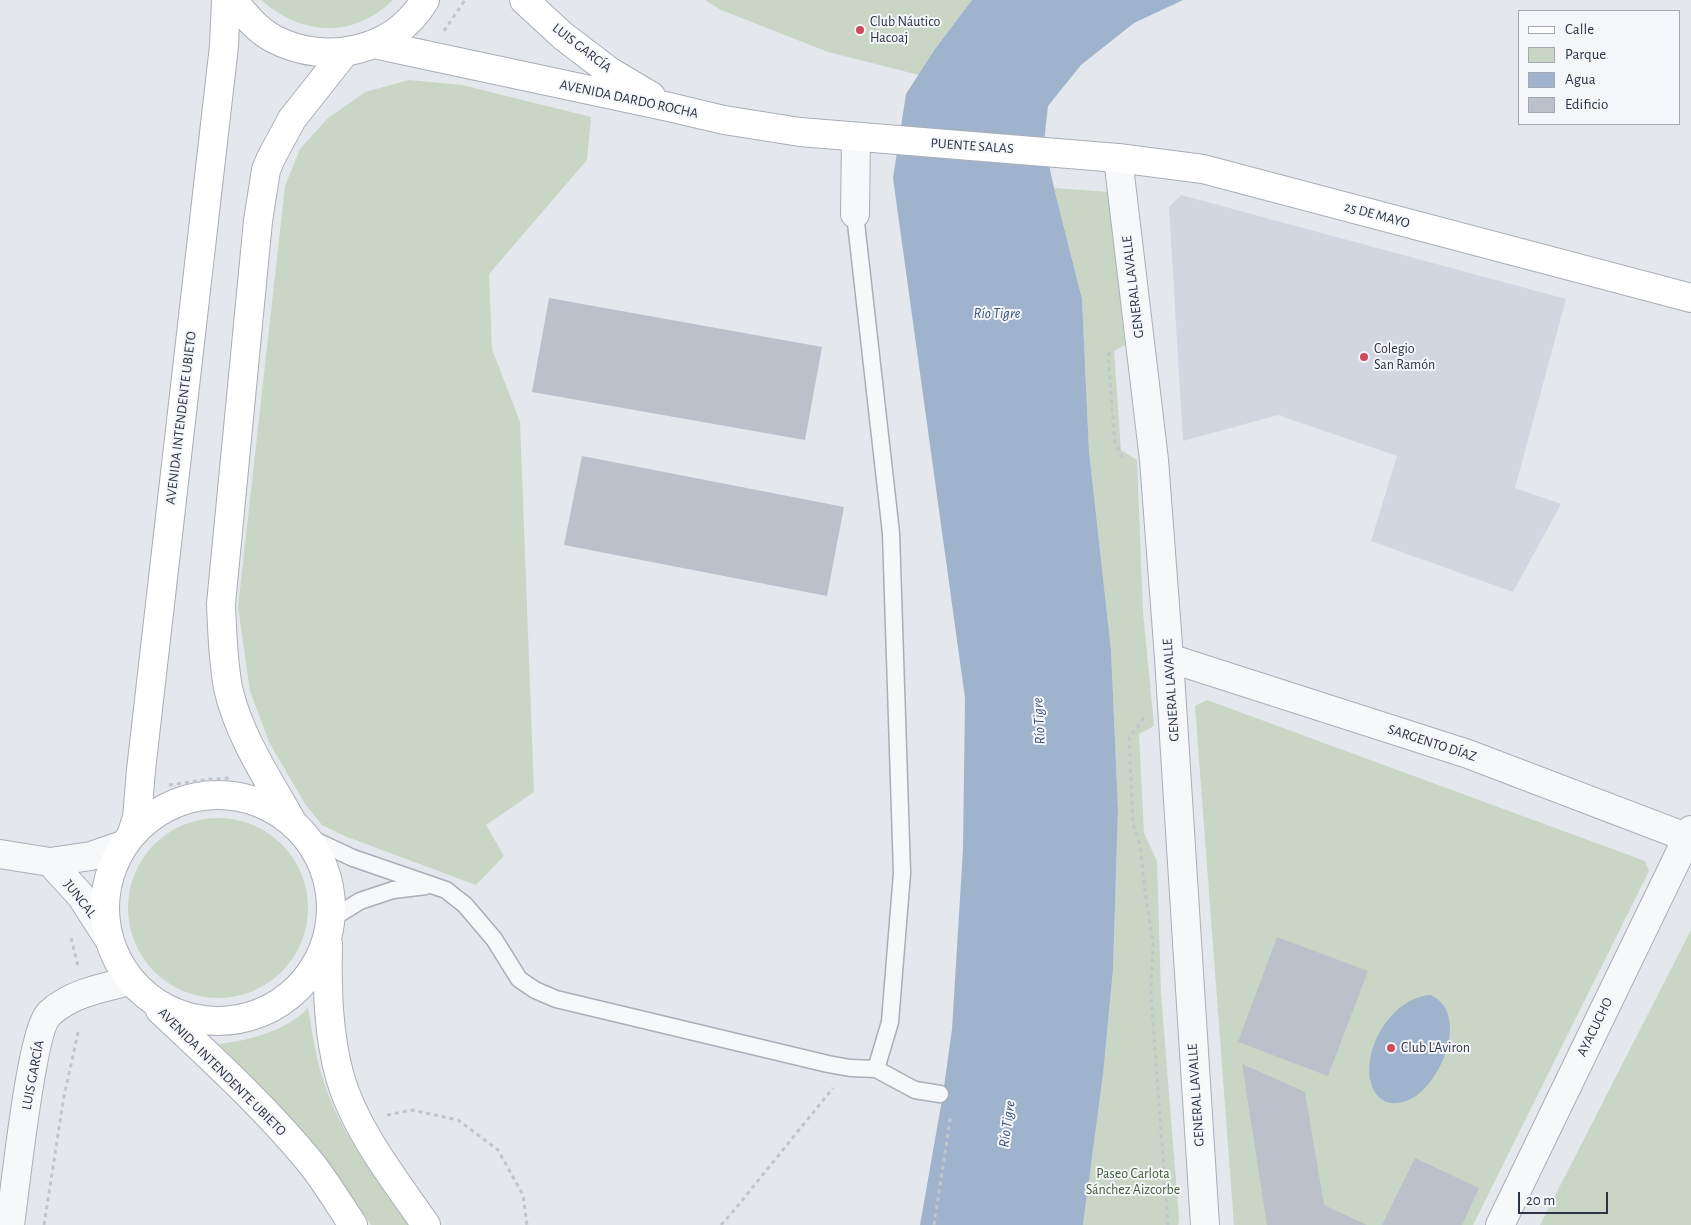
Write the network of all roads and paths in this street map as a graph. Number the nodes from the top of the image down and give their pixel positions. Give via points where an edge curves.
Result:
1 (226, 0) edge
2 (233, 0) edge
3 (425, 0) edge
4 (465, 0) edge
5 (524, 0) edge
6 (443, 32) dead end
7 (374, 44) junction
8 (345, 52) junction
9 (669, 107) junction
10 (856, 137) junction
11 (886, 139) joint
12 (1058, 152) joint
13 (1118, 158) junction
14 (855, 214) joint
15 (1691, 298) edge
16 (1111, 350) dead end
17 (1125, 460) dead end
18 (1169, 658) junction
19 (1147, 713) dead end
20 (255, 754) junction
21 (141, 770) junction
22 (301, 831) junction
23 (1690, 836) edge
24 (127, 841) junction
25 (0, 854) edge
26 (50, 862) junction
27 (430, 885) junction
28 (329, 928) junction
29 (108, 938) junction
30 (136, 988) junction
31 (850, 1068) junction
32 (876, 1069) junction
33 (940, 1094) joint
34 (381, 1116) dead end
35 (10, 1225) edge
36 (353, 1225) edge
37 (426, 1225) edge
38 (527, 1225) edge
39 (721, 1225) edge
40 (934, 1225) edge
41 (1168, 1225) edge
42 (1205, 1225) edge
43 (1500, 1225) edge

1 - 21 main road, AVENIDA INTENDENTE UBIETO via 224,46
2 - 8 main road via 252,24 273,38 296,48 320,53
3 - 7 main road via 399,30
4 - 6 path
5 - 9 main road, LUIS GARCÍA via 563,36 609,71
7 - 8 main road
7 - 9 main road, AVENIDA DARDO ROCHA
8 - 20 main road via 292,119 271,158 258,221 222,604 223,659 229,690
9 - 10 main road, AVENIDA DARDO ROCHA via 724,120
10 - 11 main road, AVENIDA DARDO ROCHA
10 - 14 street
11 - 12 main road, PUENTE SALAS
12 - 13 main road, 25 DE MAYO
13 - 15 main road, 25 DE MAYO via 1203,169
13 - 18 street, GENERAL LAVALLE via 1154,460
14 - 32 lane via 891,533 902,873 890,1022
16 - 17 path via 1108,356 1115,443
18 - 23 street, SARGENTO DÍAZ via 1468,754
18 - 42 street, GENERAL LAVALLE
19 - 41 path via 1129,738 1132,824 1140,844 1152,943 1151,995
20 - 21 path via 228,778 167,785
20 - 22 main road
21 - 24 main road, AVENIDA INTENDENTE UBIETO via 137,818
22 - 24 main road via 267,806 239,797 210,795 181,801 155,814
22 - 27 lane via 353,858
22 - 28 main road via 320,860 327,878 331,898
23 - 43 street, AYACUCHO
24 - 26 street, JUNCAL via 91,856
24 - 29 main road via 111,868 104,903
25 - 26 street, JUNCAL
26 - 29 street, JUNCAL via 81,896
27 - 28 lane via 394,890 360,901
27 - 31 lane via 446,890 465,905 494,939 519,979 535,990 556,999
28 - 30 main road via 321,955 302,984 275,1006 242,1019 207,1021 172,1013
28 - 37 main road via 328,1005 340,1078 370,1140
29 - 30 main road via 116,961
30 - 35 street, LUIS GARCÍA via 83,993 48,1014 30,1079
30 - 36 main road, AVENIDA INTENDENTE UBIETO via 269,1115 310,1163
31 - 32 lane
31 - 39 path
32 - 33 lane via 915,1090
33 - 40 path via 954,1095
34 - 38 path via 412,1110 458,1120 498,1150 523,1195

